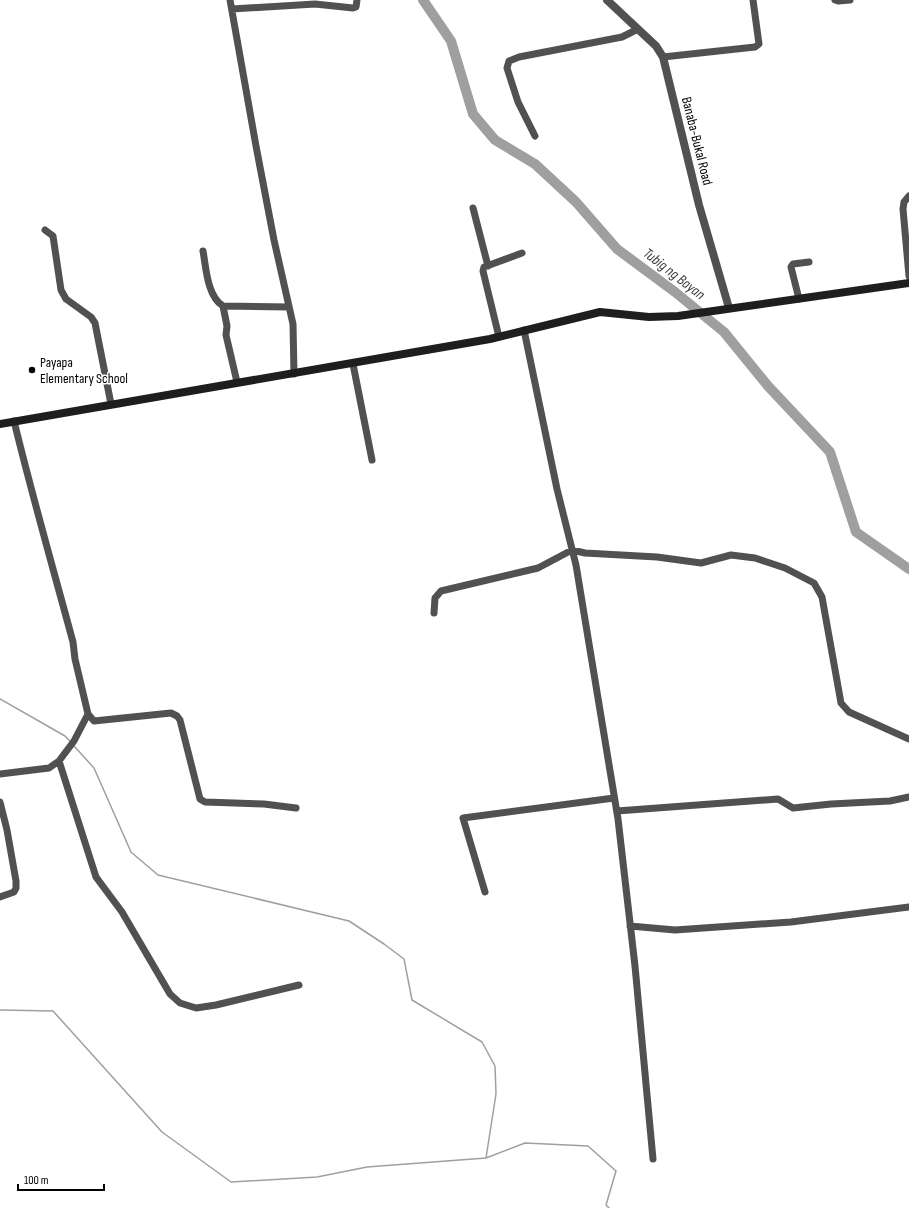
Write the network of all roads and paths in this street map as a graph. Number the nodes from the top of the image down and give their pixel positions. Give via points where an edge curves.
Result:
1 (230, 0) edge
2 (357, 0) edge
3 (607, 0) edge
4 (753, 0) edge
5 (835, 0) edge
6 (850, 0) edge
7 (232, 9) junction
8 (638, 29) junction
9 (663, 57) junction
10 (535, 136) dead end
11 (909, 196) edge
12 (473, 208) dead end
13 (45, 230) dead end
14 (203, 251) dead end
15 (522, 253) dead end
16 (809, 262) dead end
17 (488, 266) junction
18 (909, 276) edge
19 (909, 283) edge
20 (798, 299) junction
21 (222, 306) junction
22 (289, 307) junction
23 (729, 308) junction
24 (524, 330) junction
25 (499, 337) junction
26 (353, 364) junction
27 (294, 374) junction
28 (237, 382) junction
29 (111, 404) junction
30 (14, 421) junction
31 (0, 424) edge
32 (372, 460) dead end
33 (572, 550) junction
34 (434, 613) dead end
35 (88, 714) junction
36 (909, 738) edge
37 (59, 761) junction
38 (0, 774) edge
39 (909, 797) edge
40 (614, 798) junction
41 (0, 802) edge
42 (296, 808) dead end
43 (617, 811) junction
44 (485, 892) dead end
45 (0, 897) edge
46 (909, 907) edge
47 (630, 926) junction
48 (300, 985) dead end
49 (653, 1159) dead end

1 - 7 street
2 - 7 street via 356,7 353,8 315,4
3 - 8 street, Banaba-Bukal Road
4 - 9 street via 758,44 755,47
5 - 6 street
7 - 22 street via 256,146
8 - 9 street, Banaba-Bukal Road via 656,46
8 - 10 street via 622,37 519,57 510,61 507,68 518,102
9 - 23 street, Banaba-Bukal Road via 699,205
11 - 18 street via 904,202 903,209
12 - 17 street
13 - 29 street via 53,236 61,290 66,299 91,317 95,323
14 - 21 street via 211,292
15 - 17 street
16 - 20 street via 793,264 790,267
17 - 25 street via 484,267 483,271
19 - 20 main road
20 - 23 main road
21 - 22 street
21 - 28 street
22 - 27 street via 293,324
23 - 24 main road via 649,317 600,312
24 - 25 main road
24 - 33 street
25 - 26 main road
26 - 27 main road
26 - 32 street
27 - 28 main road
28 - 29 main road
29 - 30 main road
30 - 31 main road
30 - 35 street via 73,642
33 - 34 street via 538,568 441,591 435,598
33 - 36 street via 701,562 731,555 756,558 785,568 814,583 822,598 841,704 849,712
33 - 40 street
35 - 37 street via 66,754
35 - 42 street via 94,721 170,713 177,716 200,799 205,802
37 - 38 street via 49,768
37 - 48 street via 96,877 122,912 170,994 180,1003 196,1008
39 - 43 street via 890,801 793,808 778,800
40 - 43 street
40 - 44 street via 463,818
41 - 45 street via 16,888 14,892
43 - 47 street
46 - 47 street via 792,922 675,930
47 - 49 street

